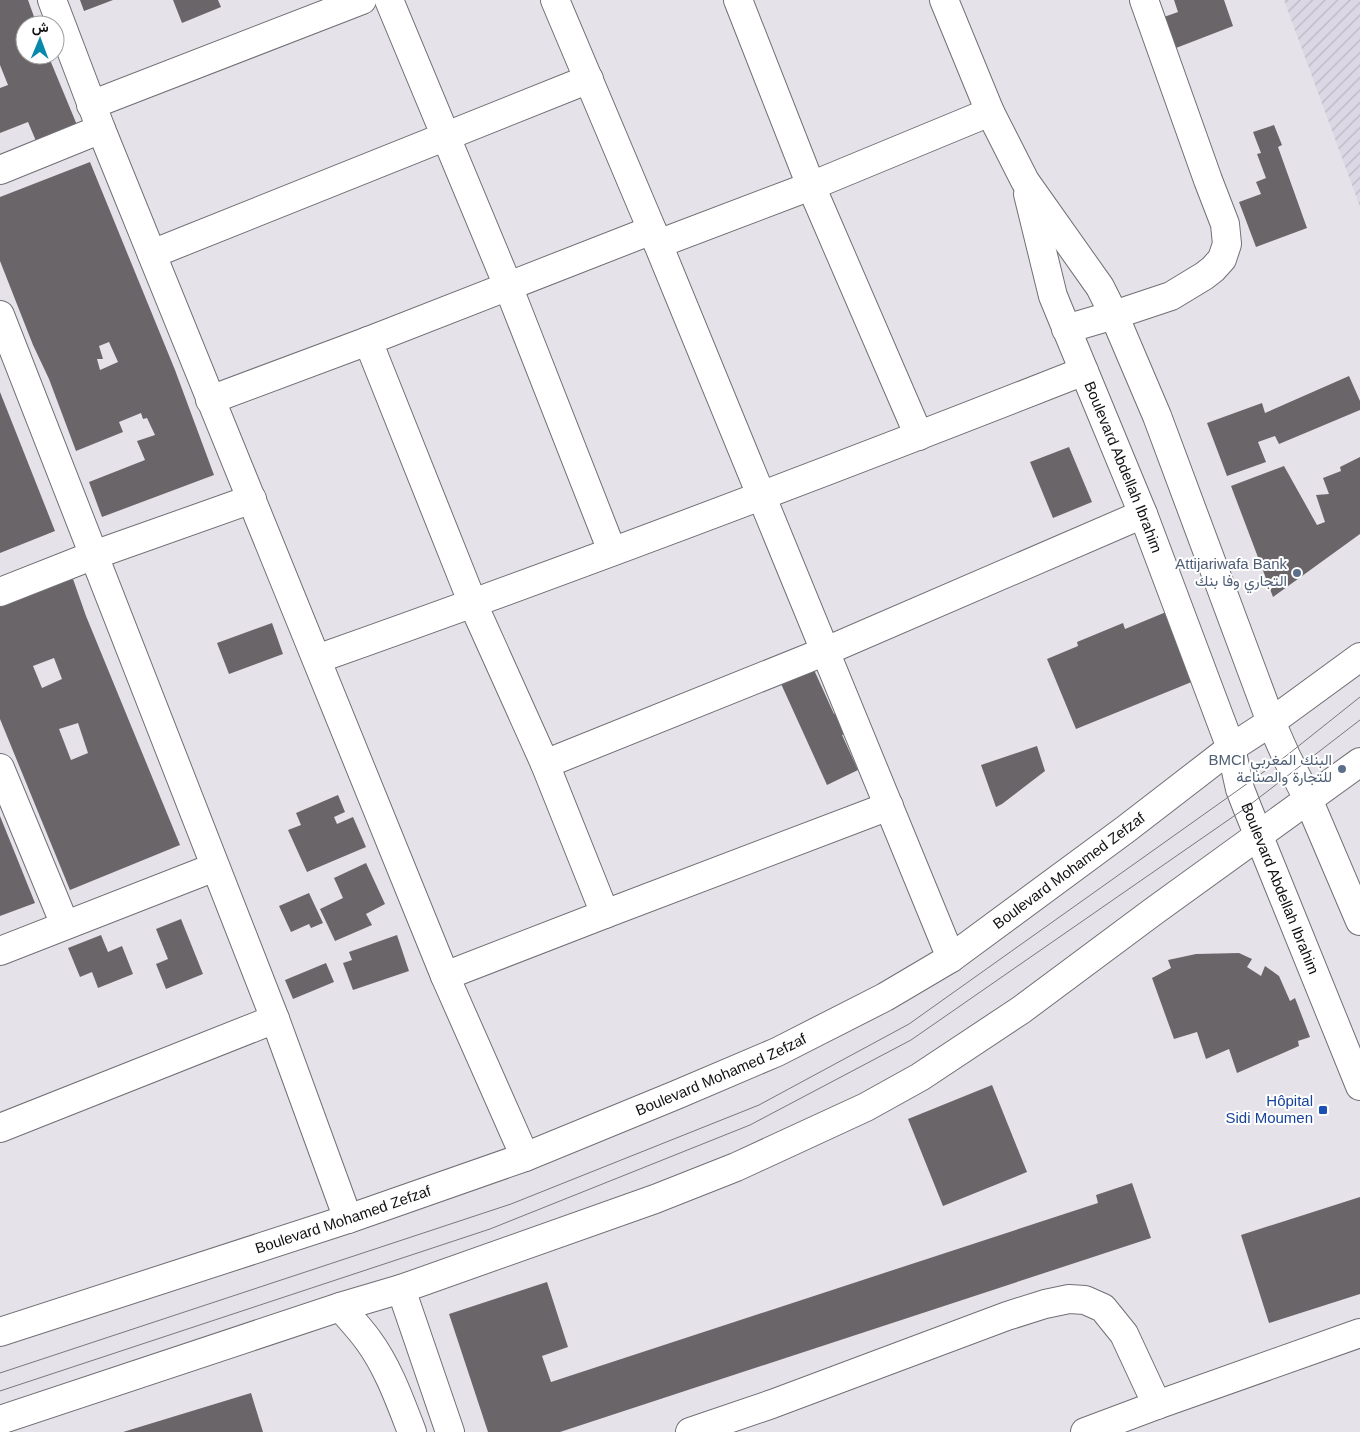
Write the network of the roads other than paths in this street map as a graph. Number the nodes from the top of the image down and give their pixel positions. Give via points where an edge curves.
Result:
1 (52, 0) edge
2 (362, 0) edge
3 (389, 0) edge
4 (555, 0) edge
5 (738, 0) edge
6 (944, 0) edge
7 (1144, 0) edge
8 (589, 79) junction
9 (990, 112) junction
10 (96, 117) junction
11 (446, 135) junction
12 (0, 170) edge
13 (1025, 180) junction
14 (811, 186) junction
15 (655, 237) junction
16 (152, 254) junction
17 (508, 286) junction
18 (0, 315) edge
19 (1114, 315) junction
20 (1066, 329) junction
21 (368, 341) junction
22 (1084, 372) junction
23 (210, 400) junction
24 (919, 436) junction
25 (761, 496) junction
26 (252, 499) junction
27 (1143, 514) junction
28 (612, 550) junction
29 (94, 555) junction
30 (0, 592) edge
31 (473, 604) junction
32 (826, 651) junction
33 (1360, 657) edge
34 (317, 659) junction
35 (1271, 722) junction
36 (1231, 748) junction
37 (1360, 762) edge
38 (545, 764) junction
39 (0, 768) edge
40 (1308, 799) junction
41 (889, 806) junction
42 (1259, 834) junction
43 (215, 867) junction
44 (605, 914) junction
45 (1360, 921) edge
46 (65, 924) junction
47 (0, 951) edge
48 (951, 958) junction
49 (445, 976) junction
50 (275, 1019) junction
51 (1360, 1086) edge
52 (0, 1128) edge
53 (525, 1156) junction
54 (348, 1219) junction
55 (401, 1289) junction
56 (340, 1307) junction
57 (0, 1332) edge
58 (1360, 1333) edge
59 (1157, 1405) junction
60 (0, 1420) edge
61 (412, 1432) edge
62 (450, 1432) edge
63 (690, 1432) edge
64 (1085, 1432) edge

1 - 10 street
2 - 10 street
3 - 11 street
4 - 8 street
5 - 14 street
6 - 9 street, Boulevard Abdellah Ibrahim
7 - 19 street via 1225,224 1227,244 1222,259 1204,276 1171,296
8 - 11 street
8 - 15 street
9 - 13 street, Boulevard Abdellah Ibrahim
9 - 14 street
10 - 12 street
10 - 16 street
11 - 16 street
11 - 17 street
13 - 19 street, Boulevard Abdellah Ibrahim via 1100,287
13 - 20 street, Boulevard Abdellah Ibrahim via 1053,296
14 - 15 street
14 - 24 street
15 - 17 street
15 - 25 street
16 - 23 street
17 - 21 street
17 - 28 street
18 - 29 street
19 - 20 street
19 - 35 street, Boulevard Abdellah Ibrahim via 1157,416
20 - 22 street, Boulevard Abdellah Ibrahim
21 - 23 street
21 - 31 street
22 - 24 street
22 - 27 street, Boulevard Abdellah Ibrahim
23 - 26 street
24 - 25 street
25 - 28 street
25 - 32 street
26 - 29 street
26 - 34 street
27 - 32 street
27 - 36 street, Boulevard Abdellah Ibrahim
28 - 31 street
29 - 30 street
29 - 43 street
31 - 34 street
31 - 38 street
32 - 38 street
32 - 41 street
33 - 35 street, Boulevard Mohamed Zefzaf
34 - 49 street
35 - 36 street, Boulevard Mohamed Zefzaf
35 - 40 street, Boulevard Abdellah Ibrahim
36 - 42 street, Boulevard Abdellah Ibrahim via 1240,789
36 - 48 street, Boulevard Mohamed Zefzaf
37 - 40 street
38 - 44 street
39 - 46 street
40 - 42 street
40 - 45 street, Boulevard Abdellah Ibrahim
41 - 44 street
41 - 48 street
42 - 51 street, Boulevard Abdellah Ibrahim
42 - 55 street via 1021,1010 920,1077 866,1106 736,1167
43 - 46 street
43 - 50 street
44 - 49 street
46 - 47 street
48 - 53 street, Boulevard Mohamed Zefzaf via 885,997 777,1052
49 - 53 street
50 - 52 street
50 - 54 street
53 - 54 street, Boulevard Mohamed Zefzaf
54 - 57 street, Boulevard Mohamed Zefzaf
55 - 56 street
55 - 62 street
56 - 60 street
56 - 61 street via 369,1341 381,1361
58 - 59 street
59 - 63 street via 1124,1334 1103,1308 1085,1300 1069,1300 1007,1316
59 - 64 street

